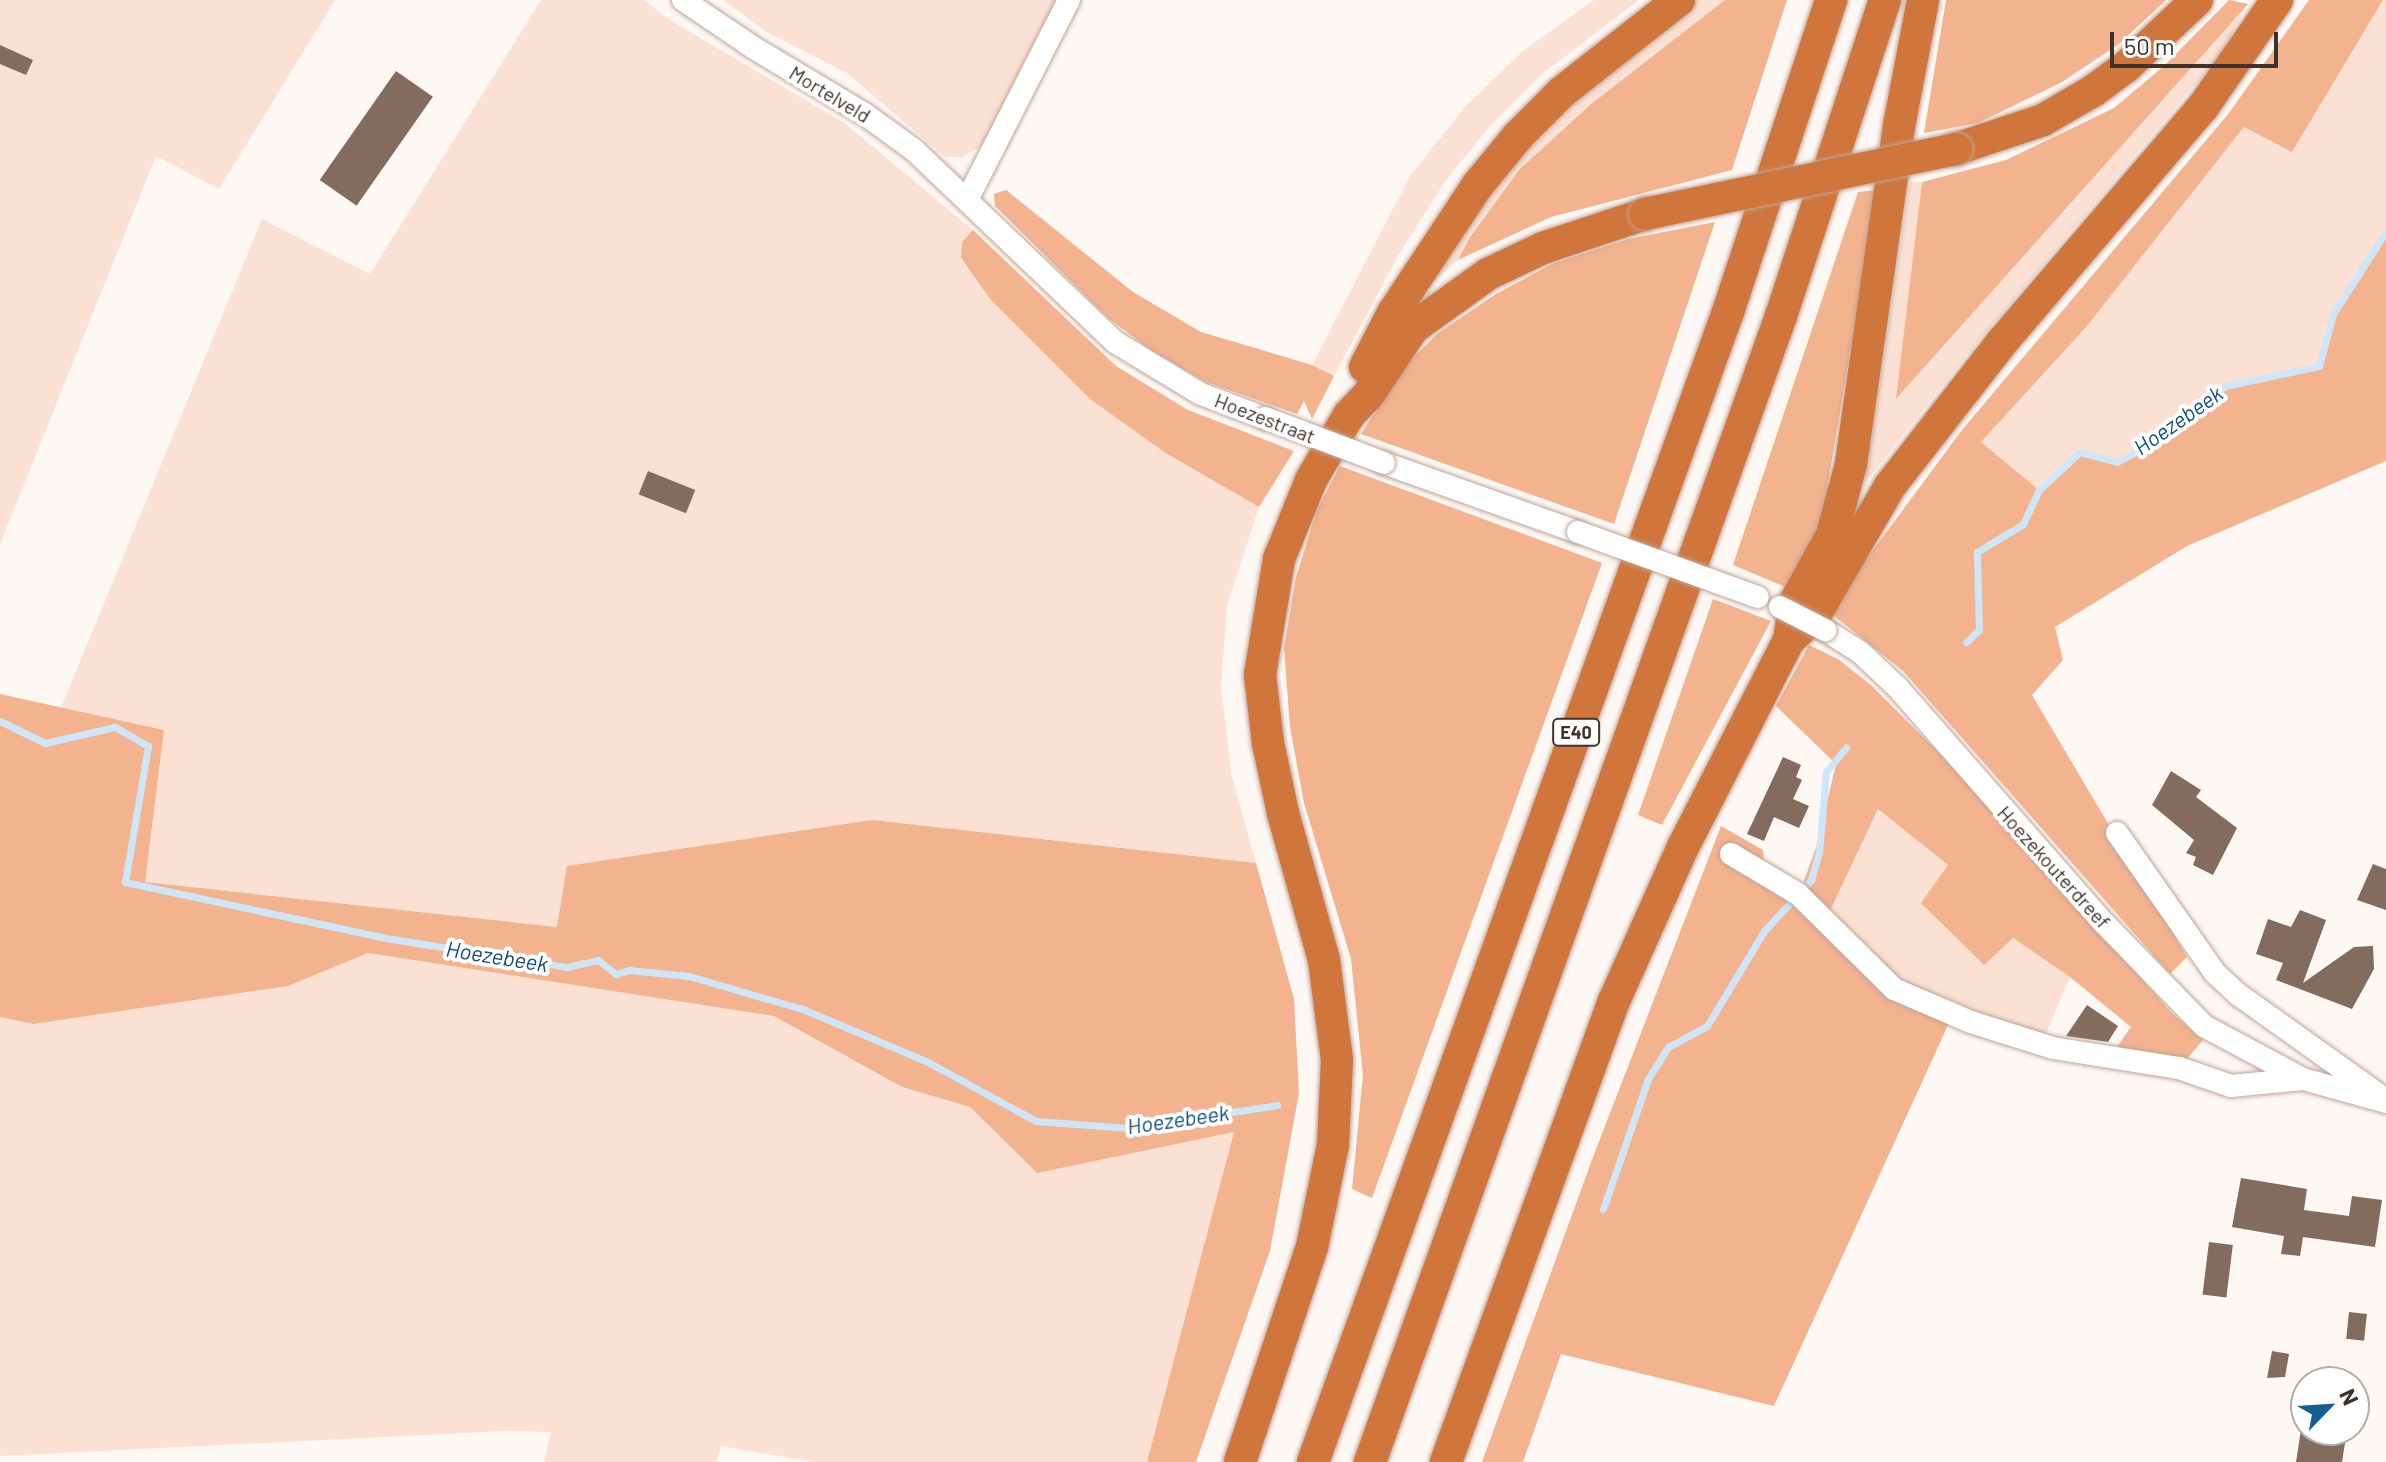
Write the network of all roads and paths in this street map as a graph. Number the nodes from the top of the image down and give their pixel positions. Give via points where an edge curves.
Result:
1 (683, 0) edge
2 (1069, 0) edge
3 (1679, 0) edge
4 (1831, 0) edge
5 (1885, 0) edge
6 (1923, 0) edge
7 (2197, 0) edge
8 (2277, 0) edge
9 (967, 200) junction
10 (1349, 415) junction
11 (1825, 630) joint
12 (1789, 640) junction
13 (2117, 833) dead end
14 (1731, 854) dead end
15 (2303, 1079) junction
16 (2386, 1101) edge
17 (1240, 1462) edge
18 (1313, 1462) edge
19 (1370, 1462) edge
20 (1446, 1462) edge

1 - 9 street, Mortelveld via 866,115 914,150
2 - 9 street
3 - 10 highway via 1562,92 1477,186 1393,313 1356,385
4 - 18 highway, E40 via 1728,312
5 - 19 highway, E40 via 1781,316
6 - 12 highway via 1900,121 1851,464 1832,535 1795,602
7 - 10 highway, bridge via 2127,66 2043,120 1956,149 1645,214 1543,248 1488,274 1413,328
8 - 12 highway via 2203,107 2003,341 1890,486 1814,617
9 - 11 street, Hoezestraat, bridge via 1115,342 1201,394 1758,597
10 - 17 highway via 1311,480 1279,559 1260,675 1283,813 1324,960 1337,1060 1333,1145 1312,1247
11 - 15 street, Hoezekouterdreef via 1860,652 1898,688 2099,918 2204,1026
12 - 20 highway via 1683,847 1614,1001
13 - 16 street, Hoezekouterdreef via 2215,973
14 - 15 street, Hoezekouterdreef via 1798,894 1894,989 1971,1022 2053,1048 2179,1068 2231,1086
15 - 16 street, Hoezekouterdreef

